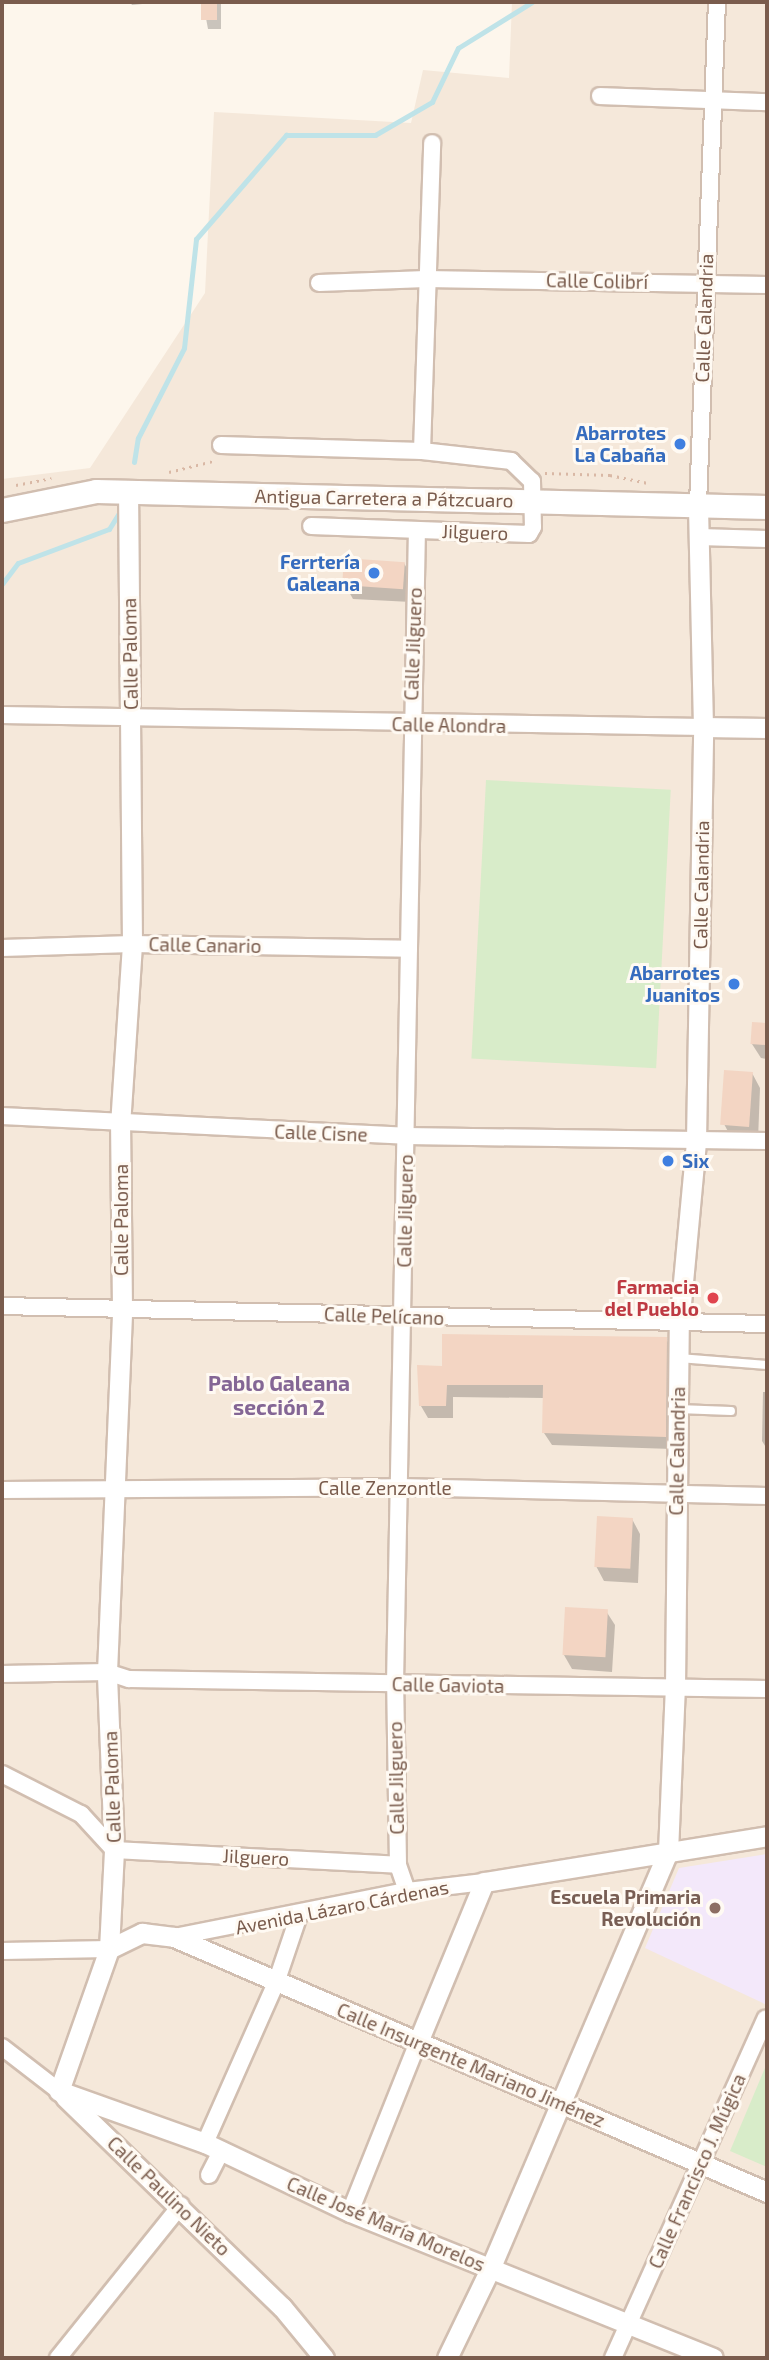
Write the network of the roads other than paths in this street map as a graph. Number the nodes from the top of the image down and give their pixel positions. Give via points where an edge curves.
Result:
1 (717, 2) edge
2 (600, 96) dead end
3 (714, 100) junction
4 (767, 102) edge
5 (432, 143) dead end
6 (426, 279) junction
7 (705, 282) junction
8 (319, 283) dead end
9 (767, 285) edge
10 (221, 444) dead end
11 (422, 451) junction
12 (128, 491) junction
13 (532, 501) junction
14 (698, 505) junction
15 (767, 507) edge
16 (2, 510) edge
17 (311, 526) dead end
18 (416, 530) junction
19 (699, 537) junction
20 (767, 539) edge
21 (2, 715) edge
22 (131, 720) junction
23 (411, 724) junction
24 (703, 727) junction
25 (767, 728) edge
26 (132, 944) junction
27 (2, 948) edge
28 (409, 949) junction
29 (2, 1116) edge
30 (120, 1125) junction
31 (406, 1136) junction
32 (767, 1141) edge
33 (696, 1142) junction
34 (2, 1306) edge
35 (122, 1309) junction
36 (403, 1317) junction
37 (767, 1324) edge
38 (679, 1325) junction
39 (679, 1358) junction
40 (767, 1365) edge
41 (678, 1409) junction
42 (731, 1410) dead end
43 (399, 1488) junction
44 (116, 1489) junction
45 (2, 1490) edge
46 (676, 1494) junction
47 (767, 1496) edge
48 (107, 1672) junction
49 (2, 1674) edge
50 (129, 1679) junction
51 (394, 1684) junction
52 (675, 1688) junction
53 (767, 1689) edge
54 (109, 1693) junction
55 (2, 1774) edge
56 (767, 1836) edge
57 (114, 1850) junction
58 (668, 1852) junction
59 (398, 1865) junction
60 (484, 1882) junction
61 (407, 1891) junction
62 (299, 1915) junction
63 (174, 1937) junction
64 (109, 1949) junction
65 (2, 1951) edge
66 (276, 1983) junction
67 (765, 2019) dead end
68 (418, 2042) junction
69 (2, 2047) edge
70 (59, 2091) junction
71 (562, 2103) junction
72 (213, 2146) junction
73 (700, 2161) junction
74 (209, 2175) dead end
75 (767, 2192) edge
76 (181, 2205) junction
77 (350, 2212) junction
78 (490, 2269) junction
79 (629, 2322) junction
80 (58, 2358) edge
81 (324, 2358) edge
82 (447, 2358) edge
83 (613, 2358) edge
84 (713, 2358) edge

1 - 3 street, Calle Calandria
2 - 3 street
3 - 4 street
3 - 7 street, Calle Calandria
5 - 6 street
6 - 7 street, Calle Colibrí
6 - 8 street, Calle Colibrí
6 - 11 street
7 - 9 street, Calle Colibrí
7 - 14 street, Calle Calandria
10 - 11 street
11 - 13 street, Jilguero via 511,461 527,472
12 - 13 main road, Antigua Carretera a Pátzcuaro
12 - 16 main road, Antigua Carretera a Pátzcuaro via 32,500
12 - 22 street, Calle Paloma
13 - 14 main road, Antigua Carretera a Pátzcuaro
13 - 18 street, Jilguero via 533,527 528,534
14 - 15 main road, Antigua Carretera a Pátzcuaro
14 - 19 street, Calle Calandria
17 - 18 street
18 - 23 street, Calle Jilguero
19 - 20 street
19 - 24 street, Calle Calandria
21 - 22 street, Calle Alondra
22 - 23 street, Calle Alondra
22 - 26 street, Calle Paloma
23 - 24 street, Calle Alondra
23 - 28 street, Calle Jilguero
24 - 25 street, Calle Alondra
24 - 33 street, Calle Calandria
26 - 27 street, Calle Canario
26 - 28 street, Calle Canario
26 - 30 street, Calle Paloma
28 - 31 street, Calle Jilguero
29 - 30 street, Calle Cisne
30 - 31 street, Calle Cisne
30 - 35 street, Calle Paloma
31 - 33 street, Calle Cisne
31 - 36 street, Calle Jilguero
32 - 33 street, Calle Cisne
33 - 38 street, Calle Calandria
34 - 35 street, Calle Pelícano
35 - 36 street, Calle Pelícano
35 - 44 street, Calle Paloma
36 - 38 street, Calle Pelícano
36 - 43 street, Calle Jilguero
37 - 38 street, Calle Pelícano
38 - 39 street, Calle Calandria
39 - 40 lane
39 - 41 street, Calle Calandria
41 - 42 lane
41 - 46 street, Calle Calandria
43 - 44 street, Calle Zenzontle
43 - 46 street, Calle Zenzontle
43 - 51 street, Calle Jilguero
44 - 45 street, Calle Zenzontle
44 - 48 street, Calle Paloma
46 - 47 street, Calle Zenzontle
46 - 52 street, Calle Calandria
48 - 49 street, Calle Gaviota
48 - 50 street, Calle Gaviota
48 - 54 street, Calle Paloma
50 - 51 street, Calle Gaviota
50 - 54 street
51 - 52 street, Calle Gaviota
51 - 59 street, Calle Jilguero
52 - 53 street, Calle Gaviota
52 - 58 street, Calle Calandria
54 - 57 street, Calle Paloma
55 - 57 street via 81,1814
56 - 58 street, Avenida Lázaro Cárdenas
57 - 59 street, Jilguero
57 - 64 street, Calle Paloma
58 - 60 street, Avenida Lázaro Cárdenas
58 - 71 street
59 - 61 street, Calle Jilguero
60 - 61 street, Avenida Lázaro Cárdenas
60 - 68 street
61 - 62 street, Avenida Lázaro Cárdenas
62 - 63 street, Avenida Lázaro Cárdenas
62 - 66 street
63 - 64 street, Avenida Lázaro Cárdenas via 142,1933
63 - 66 street, Calle Insurgente Mariano Jiménez
64 - 65 street, Avenida Lázaro Cárdenas
64 - 70 street, Calle Paloma
66 - 68 street, Calle Insurgente Mariano Jiménez
66 - 72 street
67 - 73 street, Calle Francisco J. Múgica
68 - 71 street, Calle Insurgente Mariano Jiménez
68 - 77 street
69 - 70 street, Calle Paulino Nieto
70 - 72 street, Calle José María Morelos
70 - 76 street, Calle Paulino Nieto
71 - 73 street, Calle Insurgente Mariano Jiménez
71 - 78 street
72 - 74 street
72 - 77 street, Calle José María Morelos
73 - 75 street, Calle Insurgente Mariano Jiménez
73 - 79 street, Calle Francisco J. Múgica
76 - 80 street
76 - 81 street, Calle Paulino Nieto via 282,2307
77 - 78 street, Calle José María Morelos
78 - 79 street, Calle José María Morelos
78 - 82 street
79 - 83 street, Calle Francisco J. Múgica
79 - 84 street, Calle José María Morelos

